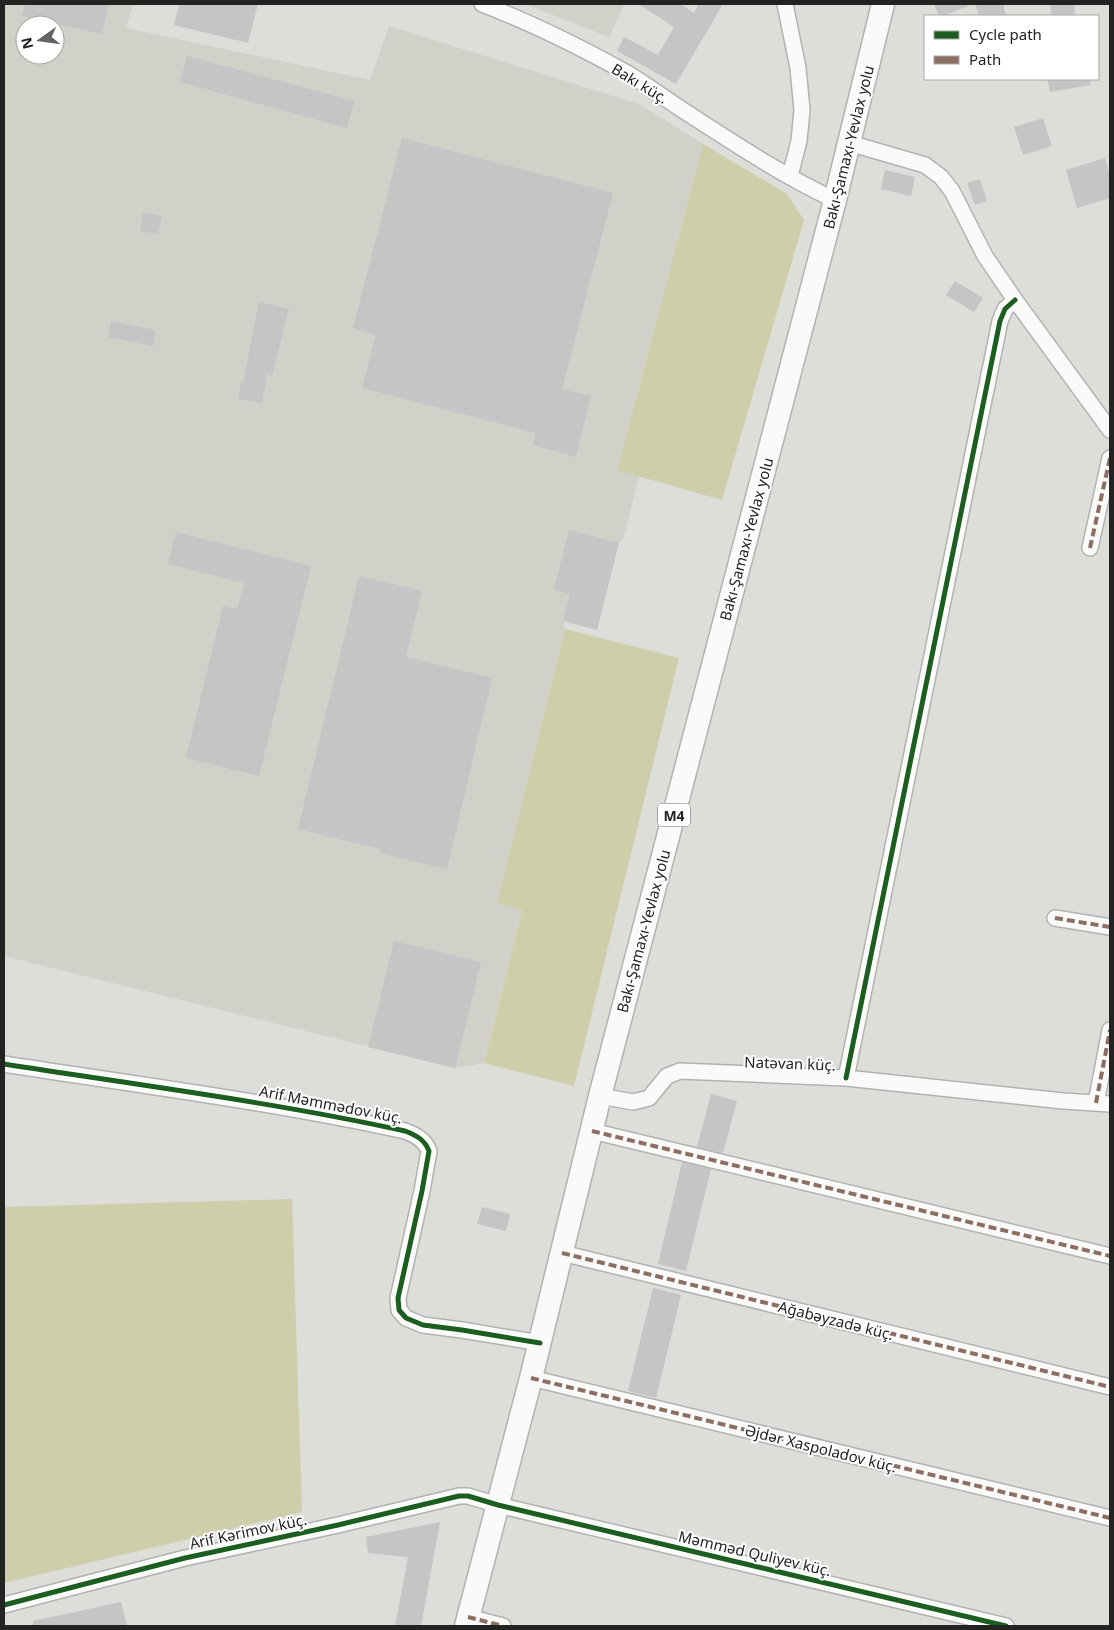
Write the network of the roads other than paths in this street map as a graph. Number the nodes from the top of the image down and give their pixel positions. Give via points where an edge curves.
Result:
1 (482, 4) edge
2 (785, 4) edge
3 (883, 4) edge
4 (849, 143) junction
5 (790, 176) junction
6 (835, 200) junction
7 (1015, 300) junction
8 (1110, 430) edge
9 (1110, 458) edge
10 (1090, 548) dead end
11 (1055, 918) dead end
12 (1110, 927) edge
13 (1110, 1030) edge
14 (4, 1064) edge
15 (846, 1078) junction
16 (600, 1096) junction
17 (1103, 1104) edge
18 (592, 1131) junction
19 (562, 1253) junction
20 (1110, 1256) edge
21 (540, 1343) junction
22 (531, 1378) junction
23 (1110, 1387) edge
24 (498, 1505) junction
25 (1110, 1518) edge
26 (4, 1605) edge
27 (467, 1622) edge
28 (503, 1626) edge
29 (1006, 1626) edge

1 - 5 street, Bakı küç. via 513,15 627,74
2 - 5 street via 798,68 802,110
3 - 4 highway, Bakı-Şamaxı-Yevlax yolu / M4
4 - 6 highway, Bakı-Şamaxı-Yevlax yolu / M4
4 - 7 street via 925,166 941,177 952,191 985,256
5 - 6 street, Bakı küç.
6 - 16 highway, Bakı-Şamaxı-Yevlax yolu / M4
7 - 8 street
7 - 15 street via 1000,321
9 - 10 street
11 - 12 street
13 - 17 street
14 - 21 street, Arif Məmmədov küç. via 266,1104 413,1134 426,1144 428,1151 398,1298 399,1310 406,1318 423,1325
15 - 16 street, Natəvan küç. via 680,1071 667,1076 649,1098 633,1102
15 - 17 street, Natəvan küç.
16 - 18 highway, Bakı-Şamaxı-Yevlax yolu / M4
18 - 19 highway, Bakı-Şamaxı-Yevlax yolu / M4
18 - 20 street
19 - 21 highway, Bakı-Şamaxı-Yevlax yolu / M4
19 - 23 street, Ağabəyzadə küç.
21 - 22 highway, Bakı-Şamaxı-Yevlax yolu / M4
22 - 24 highway, Bakı-Şamaxı-Yevlax yolu / M4
22 - 25 street, Əjdər Xaspoladov küç.
24 - 26 street, Arif Kərimov küç. via 459,1496 185,1558
24 - 27 highway, Bakı-Şamaxı-Yevlax yolu / M4
24 - 29 street, Məmməd Quliyev küç.
27 - 28 street

